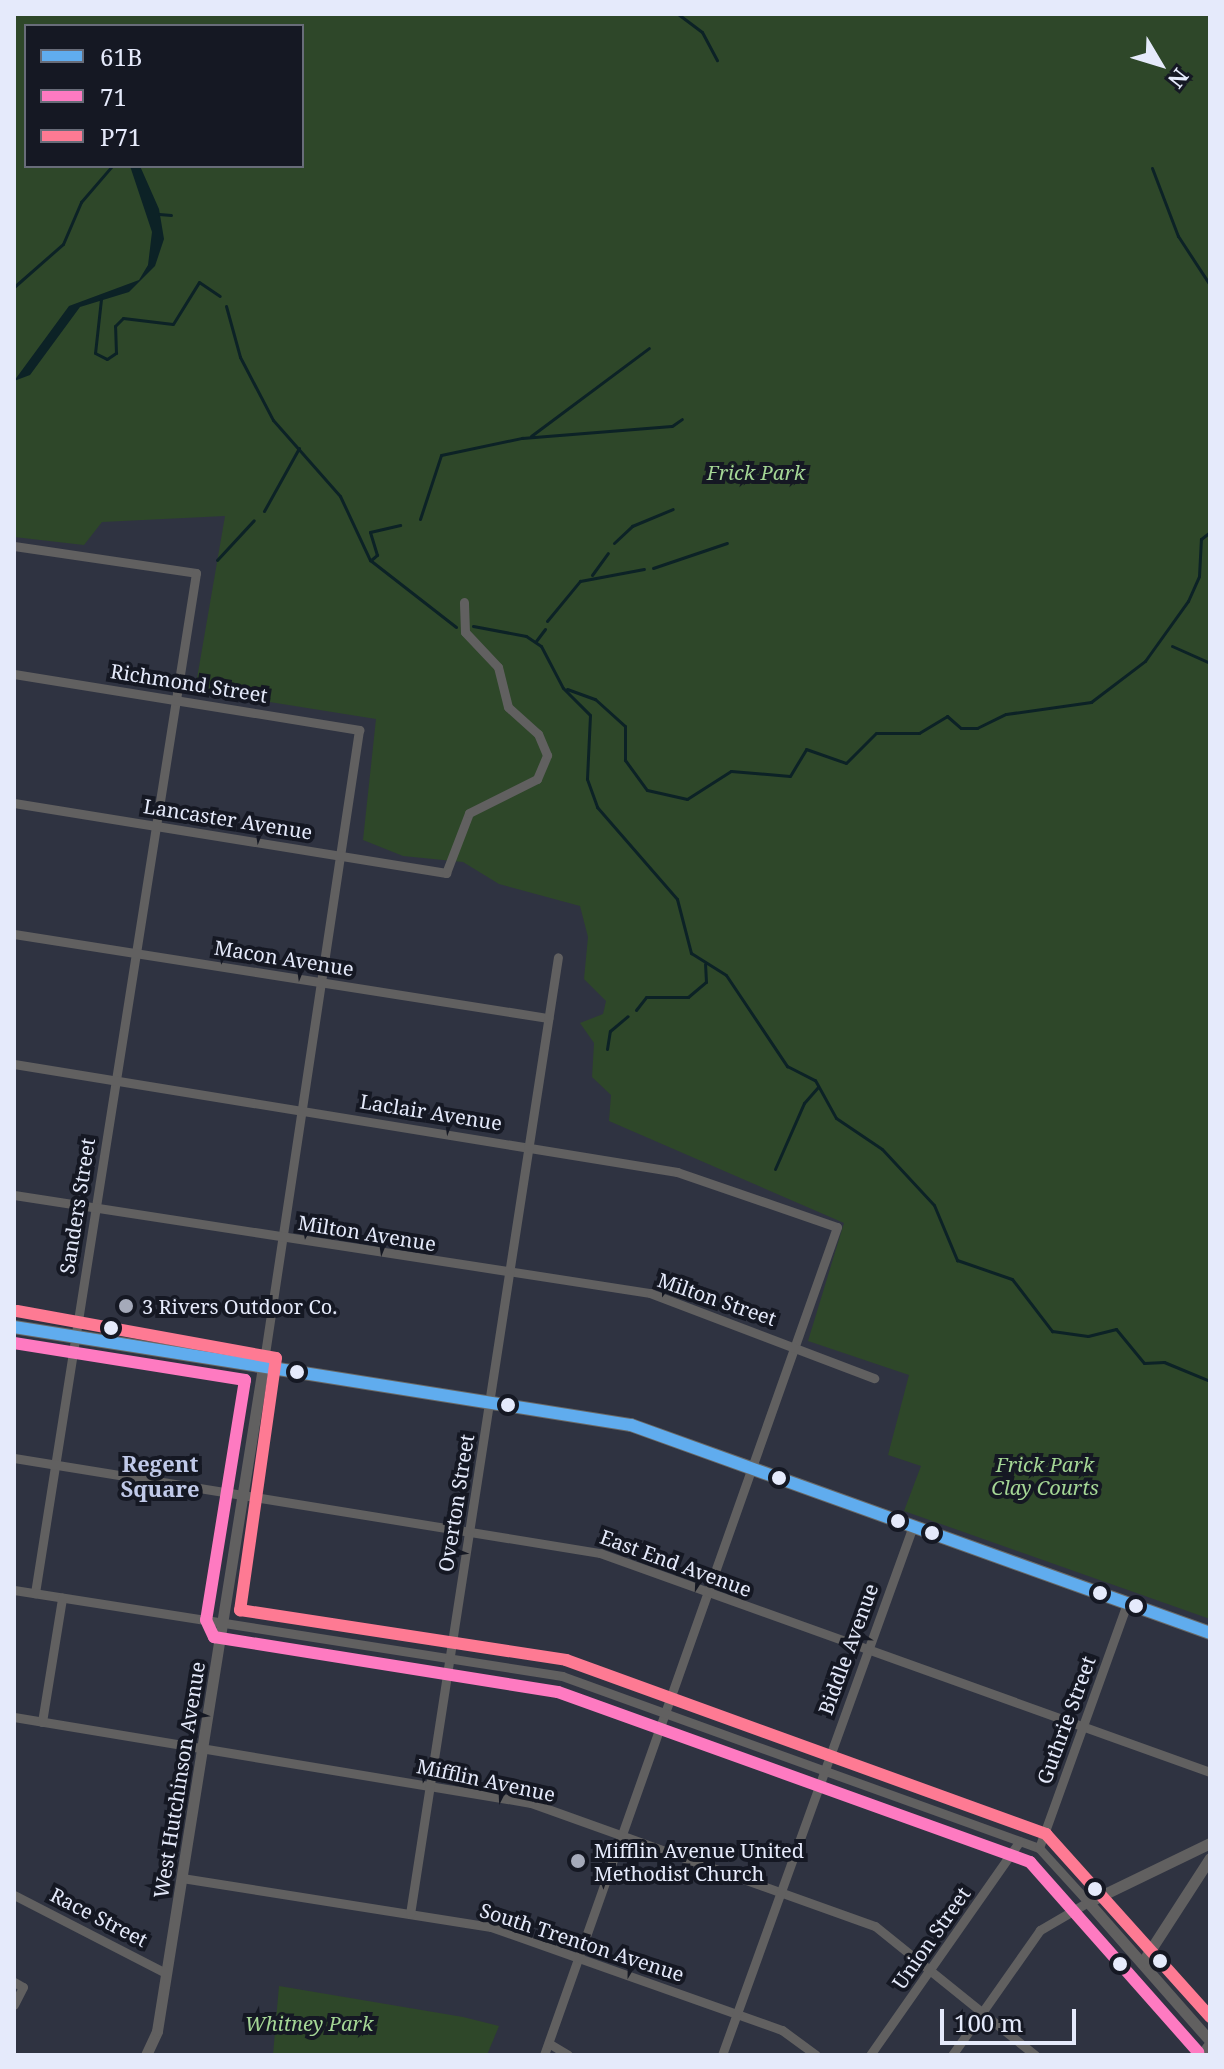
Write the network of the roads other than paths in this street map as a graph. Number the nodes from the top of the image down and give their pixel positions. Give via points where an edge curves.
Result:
1 (14, 546) edge
2 (464, 602) dead end
3 (14, 674) edge
4 (177, 699) junction
5 (14, 803) edge
6 (157, 825) junction
7 (344, 855) junction
8 (14, 934) edge
9 (137, 953) junction
10 (558, 957) dead end
11 (323, 983) junction
12 (552, 1022) junction
13 (14, 1064) edge
14 (116, 1080) junction
15 (303, 1110) junction
16 (532, 1146) junction
17 (14, 1195) edge
18 (96, 1209) junction
19 (282, 1238) junction
20 (447, 1264) joint
21 (511, 1274) junction
22 (14, 1327) edge
23 (77, 1337) junction
24 (798, 1347) junction
25 (263, 1367) junction
26 (874, 1378) dead end
27 (490, 1403) junction
28 (14, 1458) edge
29 (56, 1466) junction
30 (755, 1470) junction
31 (242, 1495) junction
32 (913, 1526) junction
33 (470, 1532) junction
34 (14, 1590) edge
35 (35, 1593) junction
36 (710, 1593) junction
37 (62, 1598) junction
38 (1127, 1603) junction
39 (222, 1623) junction
40 (1210, 1633) edge
41 (867, 1650) junction
42 (450, 1660) junction
43 (667, 1714) junction
44 (14, 1717) edge
45 (42, 1722) junction
46 (1082, 1726) junction
47 (202, 1751) junction
48 (824, 1770) junction
49 (1210, 1772) edge
50 (430, 1786) junction
51 (624, 1836) junction
52 (1020, 1841) junction
53 (1210, 1843) edge
54 (1039, 1848) junction
55 (1209, 1862) edge
56 (182, 1878) junction
57 (780, 1892) junction
58 (14, 1895) edge
59 (1088, 1902) junction
60 (410, 1914) junction
61 (581, 1957) junction
62 (1142, 1963) junction
63 (932, 1967) junction
64 (166, 1973) junction
65 (18, 1984) edge
66 (14, 2005) edge
67 (984, 2010) junction
68 (737, 2013) junction
69 (1210, 2041) edge
70 (550, 2044) junction
71 (146, 2055) edge
72 (544, 2055) edge
73 (568, 2055) edge
74 (722, 2055) edge
75 (816, 2055) edge
76 (870, 2055) edge
77 (952, 2055) edge
78 (1035, 2055) edge
79 (1200, 2055) edge

1 - 4 street, Sanders Street via 196,573
2 - 7 street, Lancaster Avenue via 465,632 498,667 508,707 538,734 547,755 537,779 469,813 453,869 436,873
3 - 4 street, Richmond Street
4 - 6 street, Sanders Street
4 - 7 street, Richmond Street via 359,730
5 - 6 street, Lancaster Avenue
6 - 7 street, Lancaster Avenue
6 - 9 street, Sanders Street
7 - 11 street
8 - 9 street, Macon Avenue
9 - 11 street, Macon Avenue
9 - 14 street, Sanders Street
10 - 12 street, Overton Street
11 - 12 street, Macon Avenue
11 - 15 street
12 - 16 street, Overton Street
13 - 14 street, Laclair Avenue
14 - 15 street, Laclair Avenue
14 - 18 street, Sanders Street
15 - 16 street, Laclair Avenue
15 - 19 street
16 - 21 street, Overton Street
16 - 24 street, Laclair Avenue via 690,1174 835,1224
17 - 18 street
18 - 19 street
18 - 23 street, Sanders Street
19 - 20 street, Milton Avenue
19 - 25 street
20 - 21 street, Milton Street
21 - 24 street, Milton Street via 650,1293
21 - 27 street, Overton Street
22 - 23 main road
23 - 25 main road
23 - 29 street, Sanders Street
24 - 26 street, Milton Street
24 - 30 street
25 - 27 main road
25 - 31 street, West Hutchinson Avenue
27 - 30 main road via 631,1425
27 - 33 street, Overton Street
28 - 29 street, East End Avenue
29 - 31 street, East End Avenue
29 - 35 street, Sanders Street
30 - 32 main road
30 - 36 street
31 - 33 street, East End Avenue
31 - 39 street, West Hutchinson Avenue
32 - 38 main road
32 - 41 street, Biddle Avenue
33 - 36 street, East End Avenue via 600,1553
33 - 42 street, Overton Street
34 - 35 street
35 - 37 street
36 - 41 street, East End Avenue
36 - 43 street
37 - 39 street
37 - 45 street
38 - 40 main road
38 - 46 street, Guthrie Street
39 - 42 street
39 - 47 street, West Hutchinson Avenue
41 - 46 street, East End Avenue
41 - 48 street, Biddle Avenue
42 - 43 street via 562,1676
42 - 50 street, Overton Street
43 - 48 street
43 - 51 street
44 - 45 street, Mifflin Avenue
45 - 47 street, Mifflin Avenue
46 - 49 street, East End Avenue
46 - 54 street, Guthrie Street
47 - 50 street, Mifflin Avenue
47 - 56 street, West Hutchinson Avenue
48 - 52 street
48 - 57 street, Biddle Avenue
50 - 51 street, Mifflin Avenue via 531,1803
50 - 60 street, Overton Street
51 - 57 street, Mifflin Avenue
51 - 61 street
52 - 54 street
52 - 63 street, Union Street
53 - 59 street
54 - 59 street
55 - 62 street
56 - 60 street, South Trenton Avenue
56 - 64 street, West Hutchinson Avenue
57 - 63 street, Mifflin Avenue via 875,1926
57 - 68 street, Biddle Avenue
58 - 64 street, Race Street
59 - 62 street
59 - 67 street via 1046,1923
60 - 61 street, South Trenton Avenue via 491,1927
61 - 68 street, South Trenton Avenue
61 - 70 street
62 - 69 street
63 - 67 street, Mifflin Avenue
63 - 76 street, Union Street
64 - 71 street, West Hutchinson Avenue
65 - 66 street
67 - 77 street
67 - 78 street, Mifflin Avenue
68 - 74 street, Biddle Avenue
68 - 75 street, South Trenton Avenue via 782,2030
69 - 79 street
70 - 72 street
70 - 73 street

